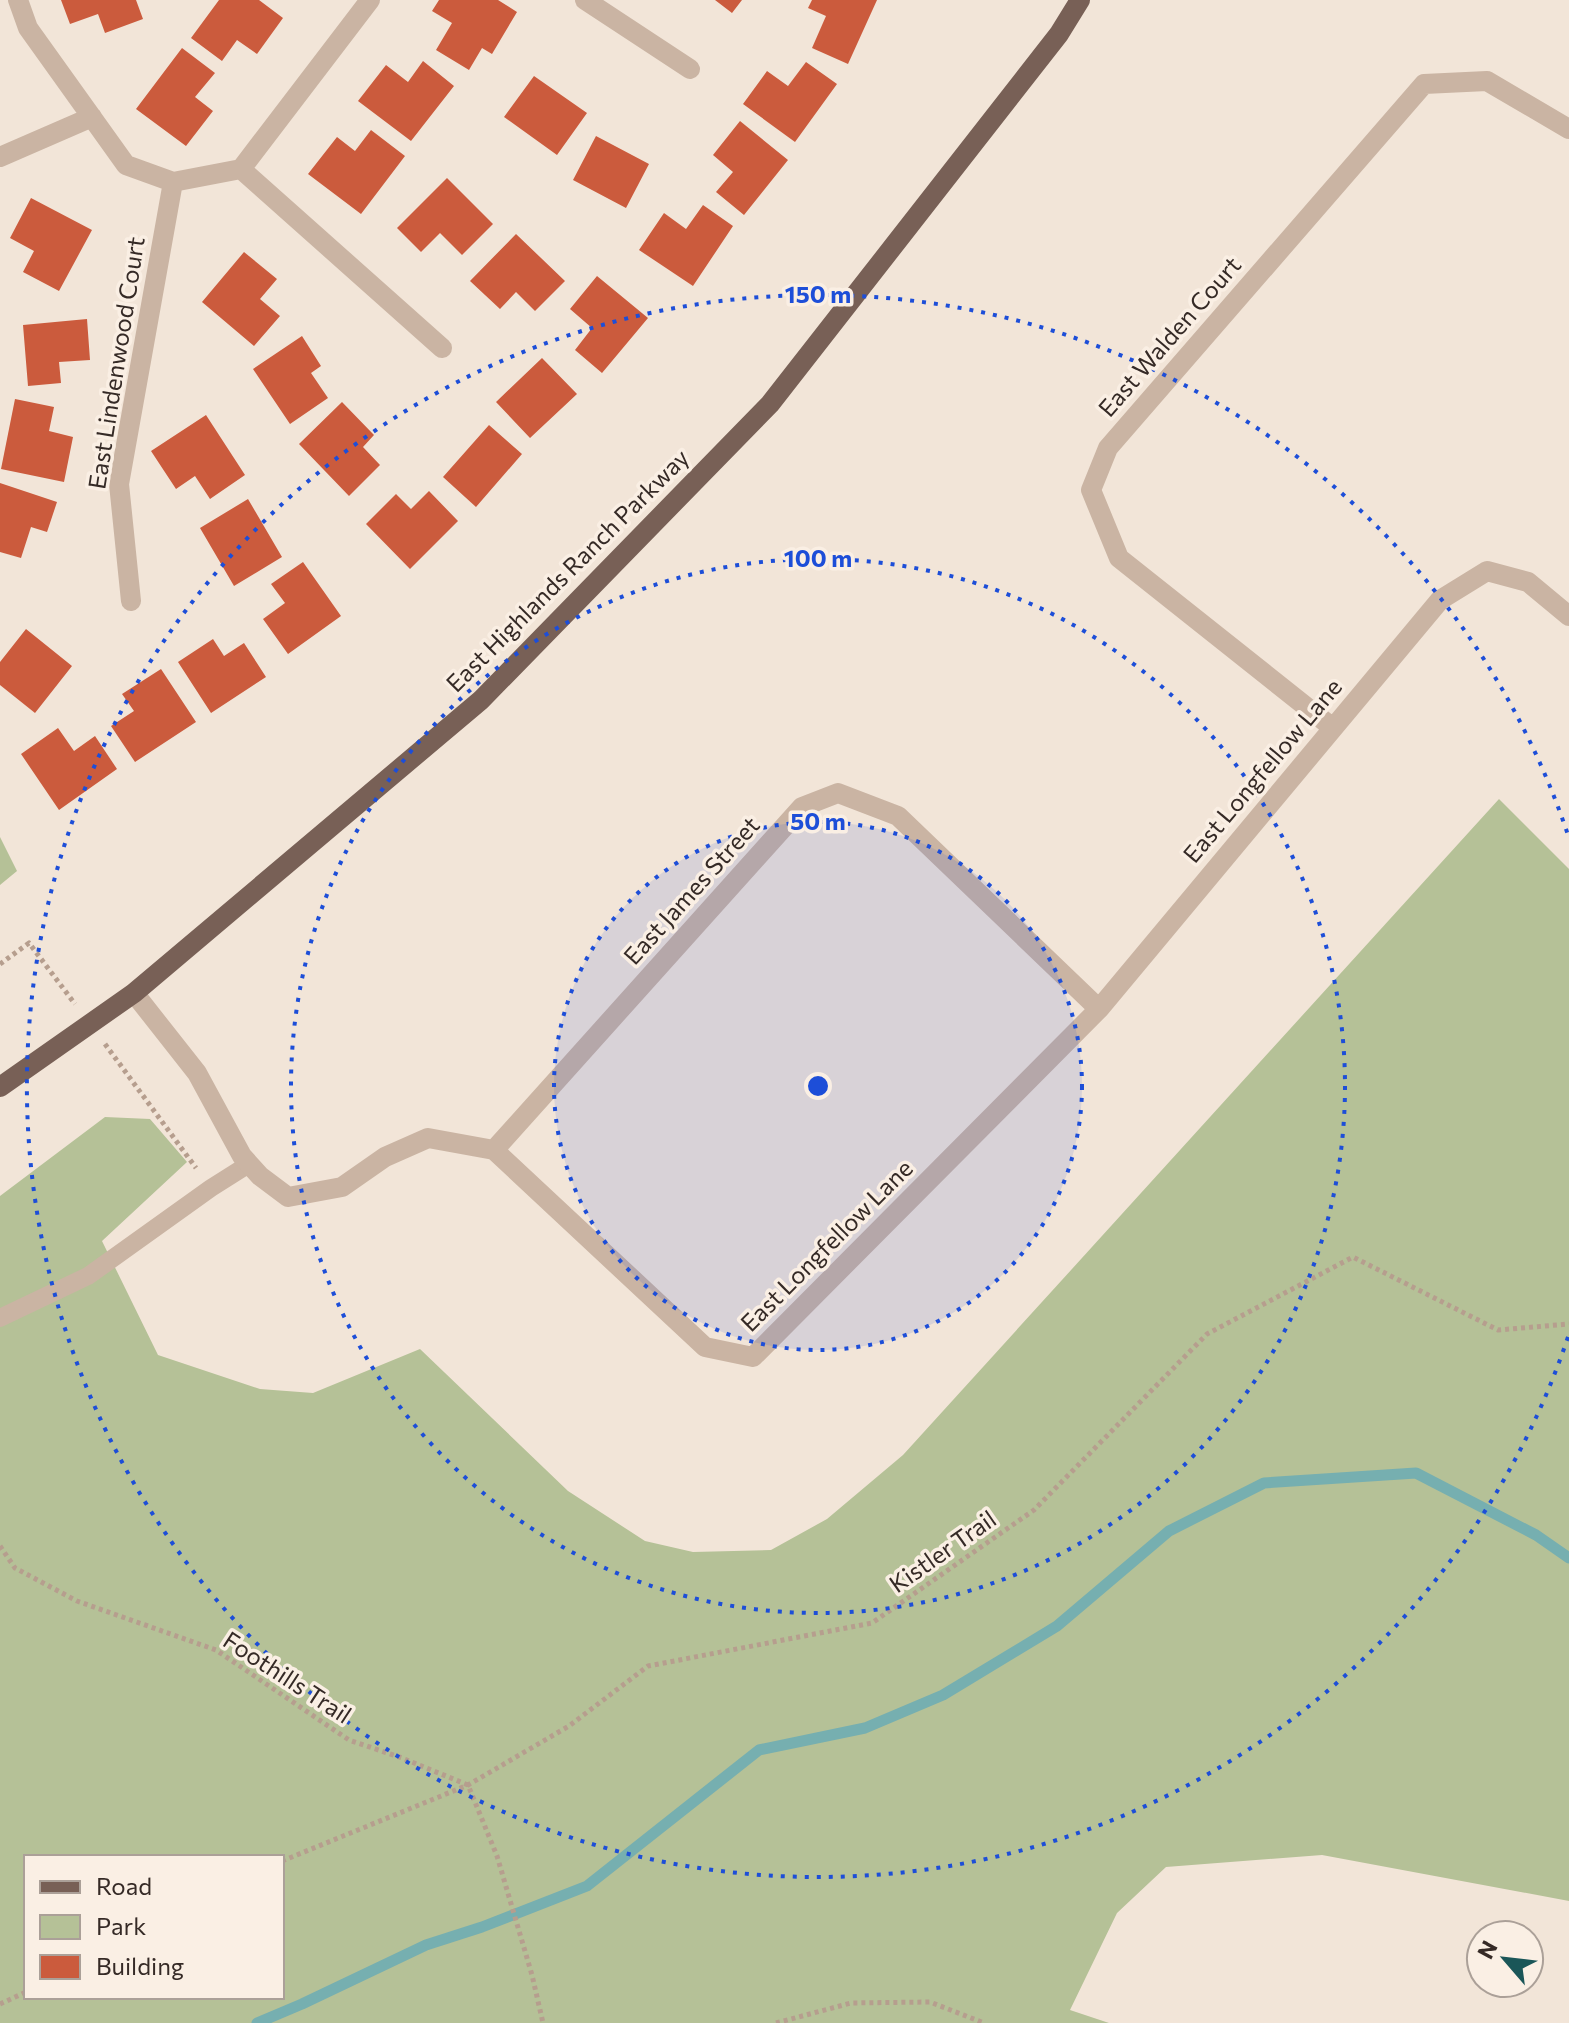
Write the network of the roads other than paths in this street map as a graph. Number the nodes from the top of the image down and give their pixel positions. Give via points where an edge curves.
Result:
1 (18, 0) edge
2 (370, 0) edge
3 (585, 0) edge
4 (1080, 0) edge
5 (690, 69) dead end
6 (92, 117) junction
7 (1569, 129) edge
8 (0, 157) edge
9 (241, 169) junction
10 (173, 182) junction
11 (442, 348) dead end
12 (131, 601) dead end
13 (1569, 616) edge
14 (1333, 728) junction
15 (134, 993) junction
16 (1099, 1009) junction
17 (0, 1087) edge
18 (494, 1150) junction
19 (249, 1164) junction
20 (0, 1318) edge

1 - 6 street via 28,28
2 - 9 street
3 - 5 street
4 - 15 main road, East Highlands Ranch Parkway via 1059,34 770,404 481,700
6 - 8 street
6 - 10 street via 126,165
7 - 14 street, East Walden Court via 1487,81 1424,84 1108,448 1091,490 1119,558
9 - 10 street
9 - 11 street
10 - 12 street, East Lindenwood Court via 119,484
13 - 14 street, East Longfellow Lane via 1528,582 1487,571 1440,600
14 - 16 street, East Longfellow Lane
15 - 17 main road, East Highlands Ranch Parkway
15 - 19 street via 197,1073
16 - 18 street, East Longfellow Lane via 753,1357 705,1347
16 - 18 street, East James Street via 898,816 838,793 802,807
18 - 19 street via 428,1138 385,1157 342,1187 288,1197
19 - 20 lane via 88,1276

